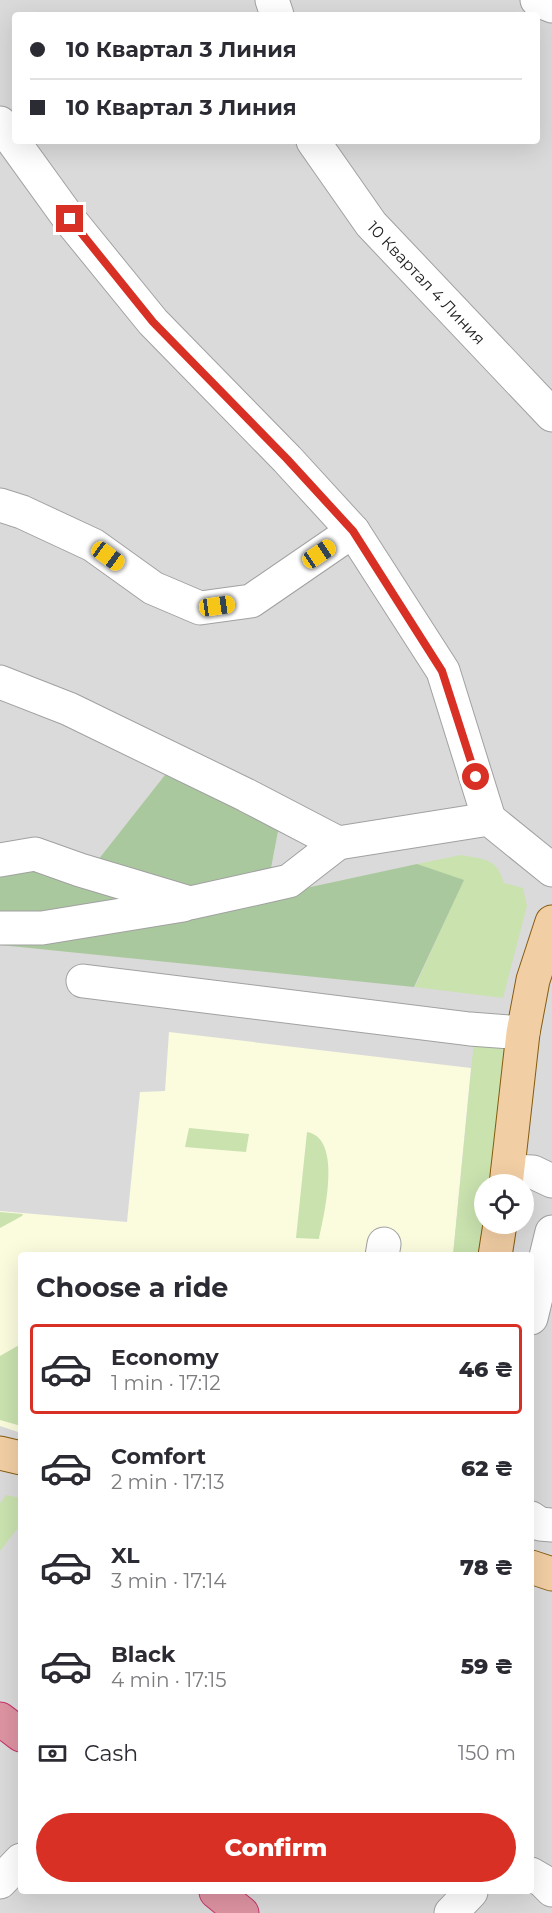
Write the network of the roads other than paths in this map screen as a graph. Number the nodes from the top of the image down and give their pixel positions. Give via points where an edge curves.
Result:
1 (537, 0) edge
2 (552, 6) edge
3 (0, 123) edge
4 (12, 139) edge
5 (15, 144) edge
6 (314, 144) edge
7 (552, 415) edge
8 (0, 506) edge
9 (353, 531) junction
10 (0, 682) edge
11 (489, 819) junction
12 (0, 840) edge
13 (338, 843) junction
14 (35, 854) junction
15 (0, 860) edge
16 (552, 870) edge
17 (190, 903) junction
18 (552, 922) edge
19 (0, 928) edge
20 (543, 974) edge
21 (83, 981) dead end
22 (523, 1033) junction
23 (507, 1174) edge
24 (524, 1174) edge
25 (552, 1181) edge
26 (552, 1233) edge
27 (498, 1234) edge
28 (496, 1252) edge
29 (534, 1306) edge
30 (0, 1453) edge
31 (18, 1457) edge
32 (534, 1520) edge
33 (552, 1525) edge
34 (534, 1568) edge
35 (552, 1574) edge
36 (0, 1719) edge
37 (18, 1733) edge
38 (18, 1863) edge
39 (534, 1876) edge
40 (0, 1882) edge
41 (552, 1890) edge
42 (218, 1894) edge
43 (469, 1894) edge
44 (242, 1913) edge
45 (451, 1913) edge

1 - 2 street
3 - 4 street
5 - 9 street via 153,322
6 - 7 street, 10 Квартал 4 Линия via 371,224
8 - 9 street via 93,545 153,588 200,608 251,601
9 - 11 street via 442,671
10 - 13 street via 69,709
11 - 13 street
11 - 16 street
12 - 14 street
13 - 17 street via 289,881
14 - 15 street
14 - 17 street
17 - 19 street via 42,928
18 - 20 main road
20 - 22 main road
21 - 22 street
22 - 23 main road
24 - 25 street via 532,1172
26 - 29 street
27 - 28 main road
30 - 31 main road
32 - 33 street
34 - 35 main road
36 - 37 highway
38 - 40 street
39 - 41 street
42 - 44 highway
43 - 45 street

